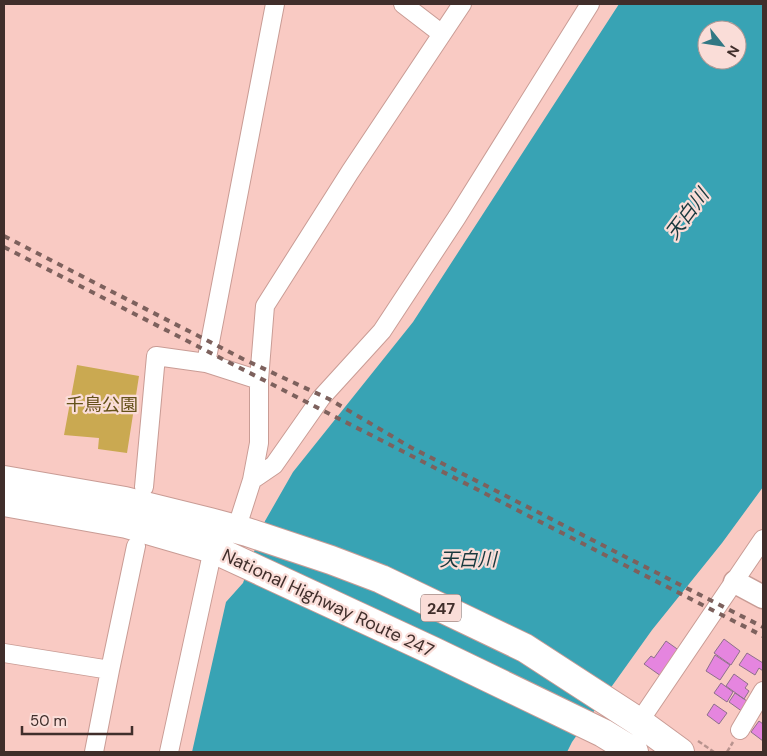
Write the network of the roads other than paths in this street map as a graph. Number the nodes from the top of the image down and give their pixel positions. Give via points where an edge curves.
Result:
1 (275, 4) edge
2 (403, 4) edge
3 (462, 4) edge
4 (590, 4) edge
5 (442, 34) junction
6 (206, 363) junction
7 (259, 380) junction
8 (4, 480) edge
9 (252, 480) junction
10 (144, 486) dead end
11 (4, 502) edge
12 (241, 531) junction
13 (763, 540) edge
14 (136, 546) dead end
15 (224, 555) junction
16 (735, 582) junction
17 (763, 597) edge
18 (4, 653) edge
19 (110, 670) junction
20 (763, 691) edge
21 (631, 716) junction
22 (740, 730) dead end
23 (629, 751) edge
24 (94, 752) edge
25 (168, 752) edge
26 (680, 752) edge

1 - 6 street
2 - 5 street
3 - 5 street
4 - 9 street via 382,331 321,398 274,465
5 - 7 street via 266,306
6 - 7 street
6 - 10 street via 156,356
7 - 9 street via 259,444
8 - 12 highway, National Highway Route 247 / 247 via 125,501
9 - 12 street
11 - 15 highway, National Highway Route 247 / 247 via 127,524
12 - 21 highway, National Highway Route 247 / 247 via 390,583 525,648
13 - 16 street
14 - 19 street
15 - 23 highway, National Highway Route 247 / 247 via 603,733
15 - 25 street
16 - 17 street
16 - 21 street
18 - 19 street
19 - 24 street
20 - 22 street
21 - 26 highway, National Highway Route 247 / 247

